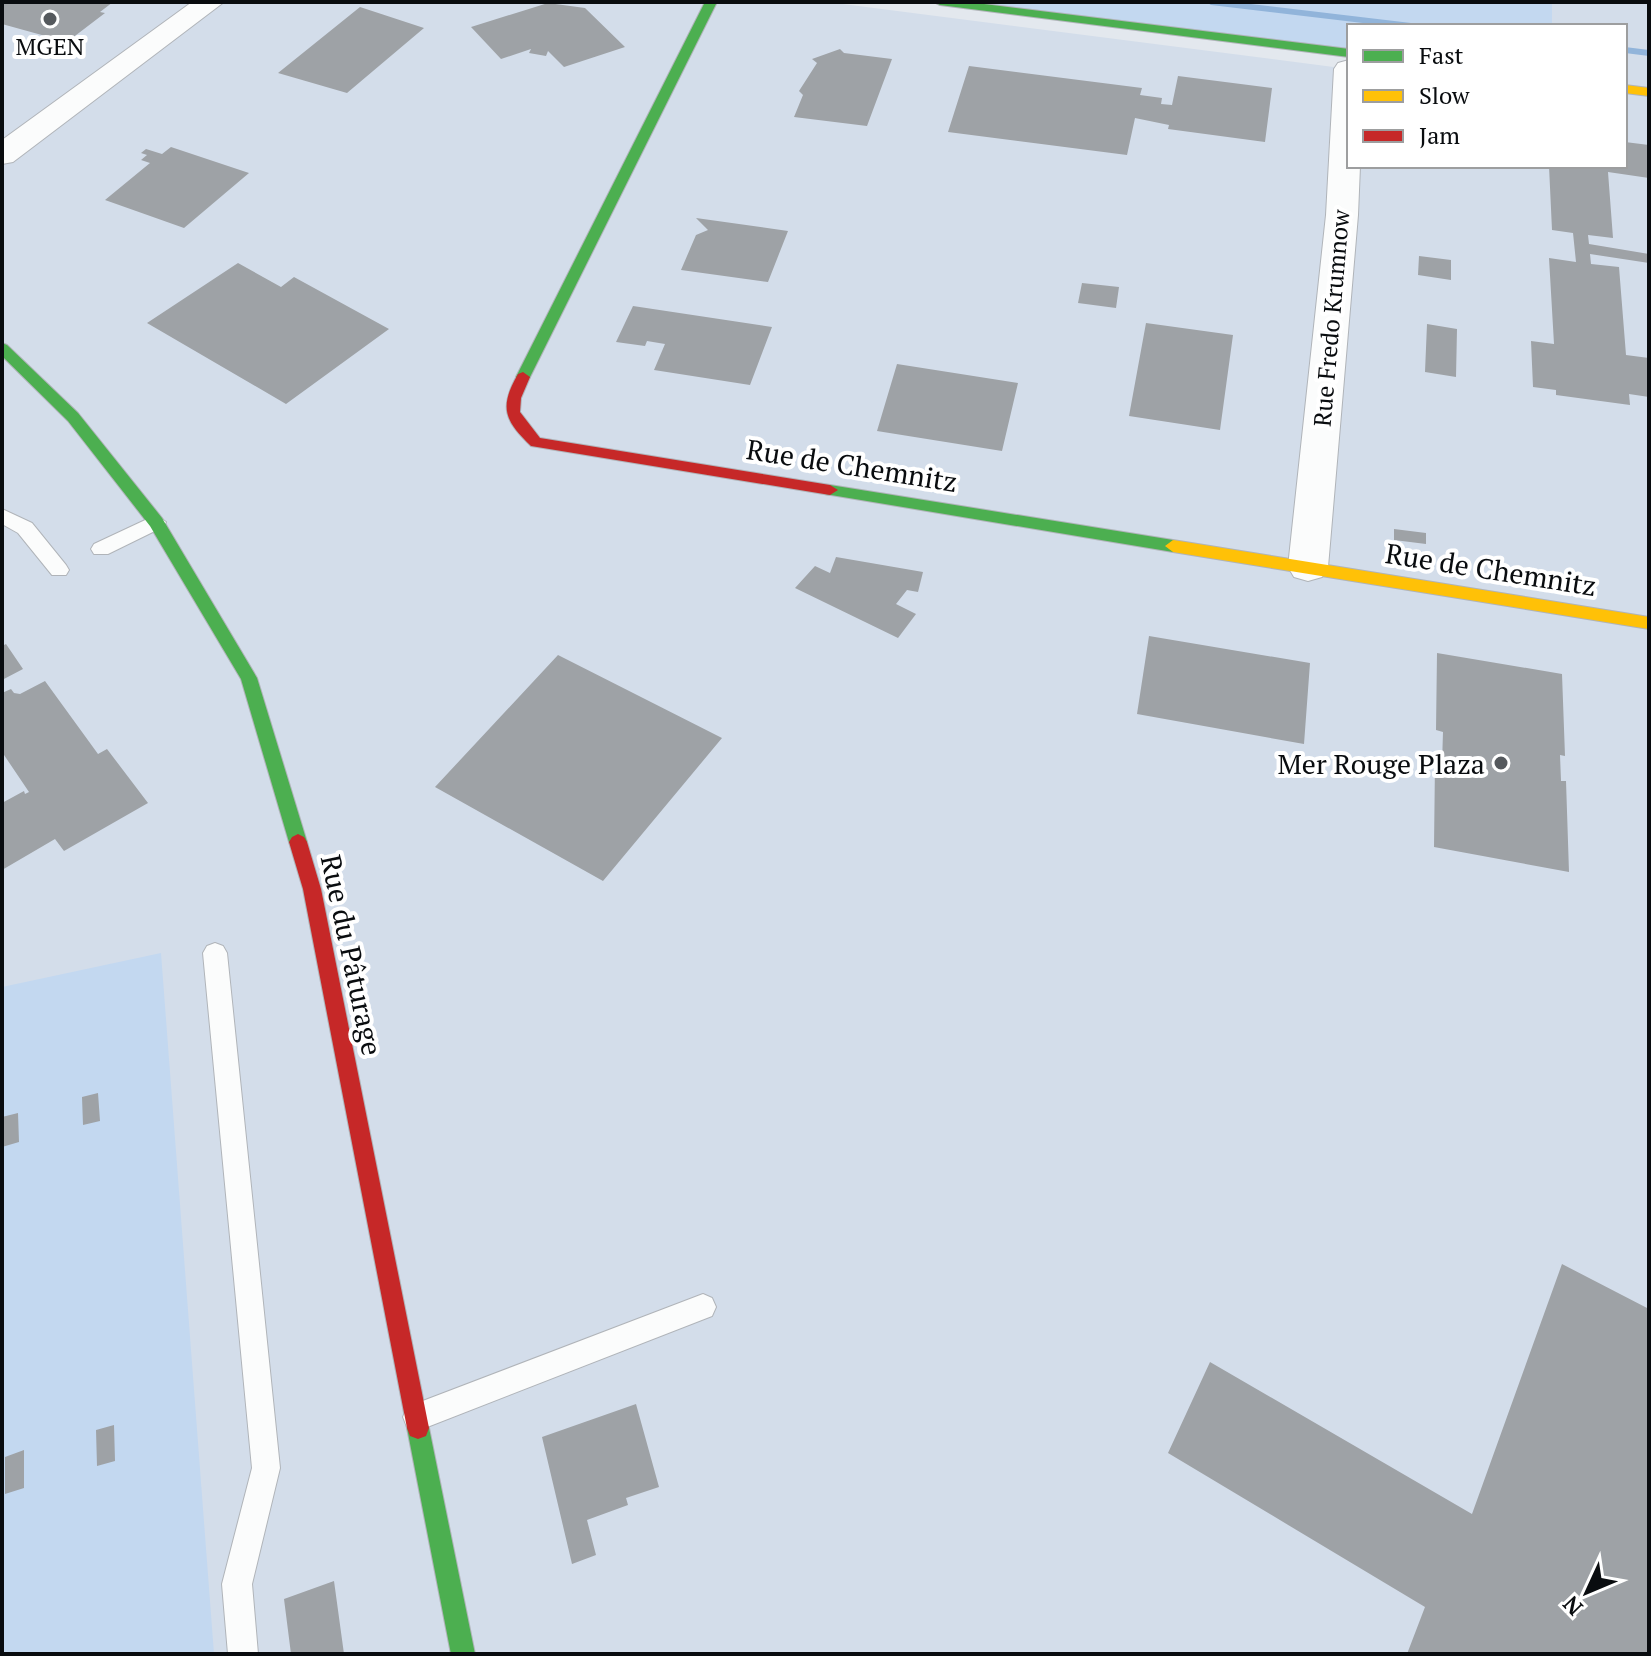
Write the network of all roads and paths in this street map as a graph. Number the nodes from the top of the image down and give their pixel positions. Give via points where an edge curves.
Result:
1 (210, 2) edge
2 (711, 2) edge
3 (940, 2) edge
4 (1347, 53) edge
5 (1627, 89) edge
6 (1649, 92) edge
7 (1347, 111) edge
8 (2, 155) edge
9 (2, 348) edge
10 (2, 516) edge
11 (156, 522) junction
12 (101, 549) dead end
13 (1308, 567) junction
14 (59, 570) dead end
15 (1649, 623) edge
16 (215, 953) dead end
17 (703, 1307) dead end
18 (417, 1417) junction
19 (243, 1654) edge
20 (463, 1654) edge

1 - 8 street
2 - 13 street, Rue de Chemnitz via 511,400 514,422 536,442
3 - 4 street
5 - 6 street
7 - 13 street, Rue Fredo Krumnow
9 - 11 street, Rue du Pâturage via 73,417
10 - 14 lane via 25,528
11 - 12 lane
11 - 18 street, Rue du Pâturage via 249,678 312,889
13 - 15 street, Rue de Chemnitz
16 - 19 lane via 266,1468 237,1584
17 - 18 lane
18 - 20 street, Rue du Pâturage

